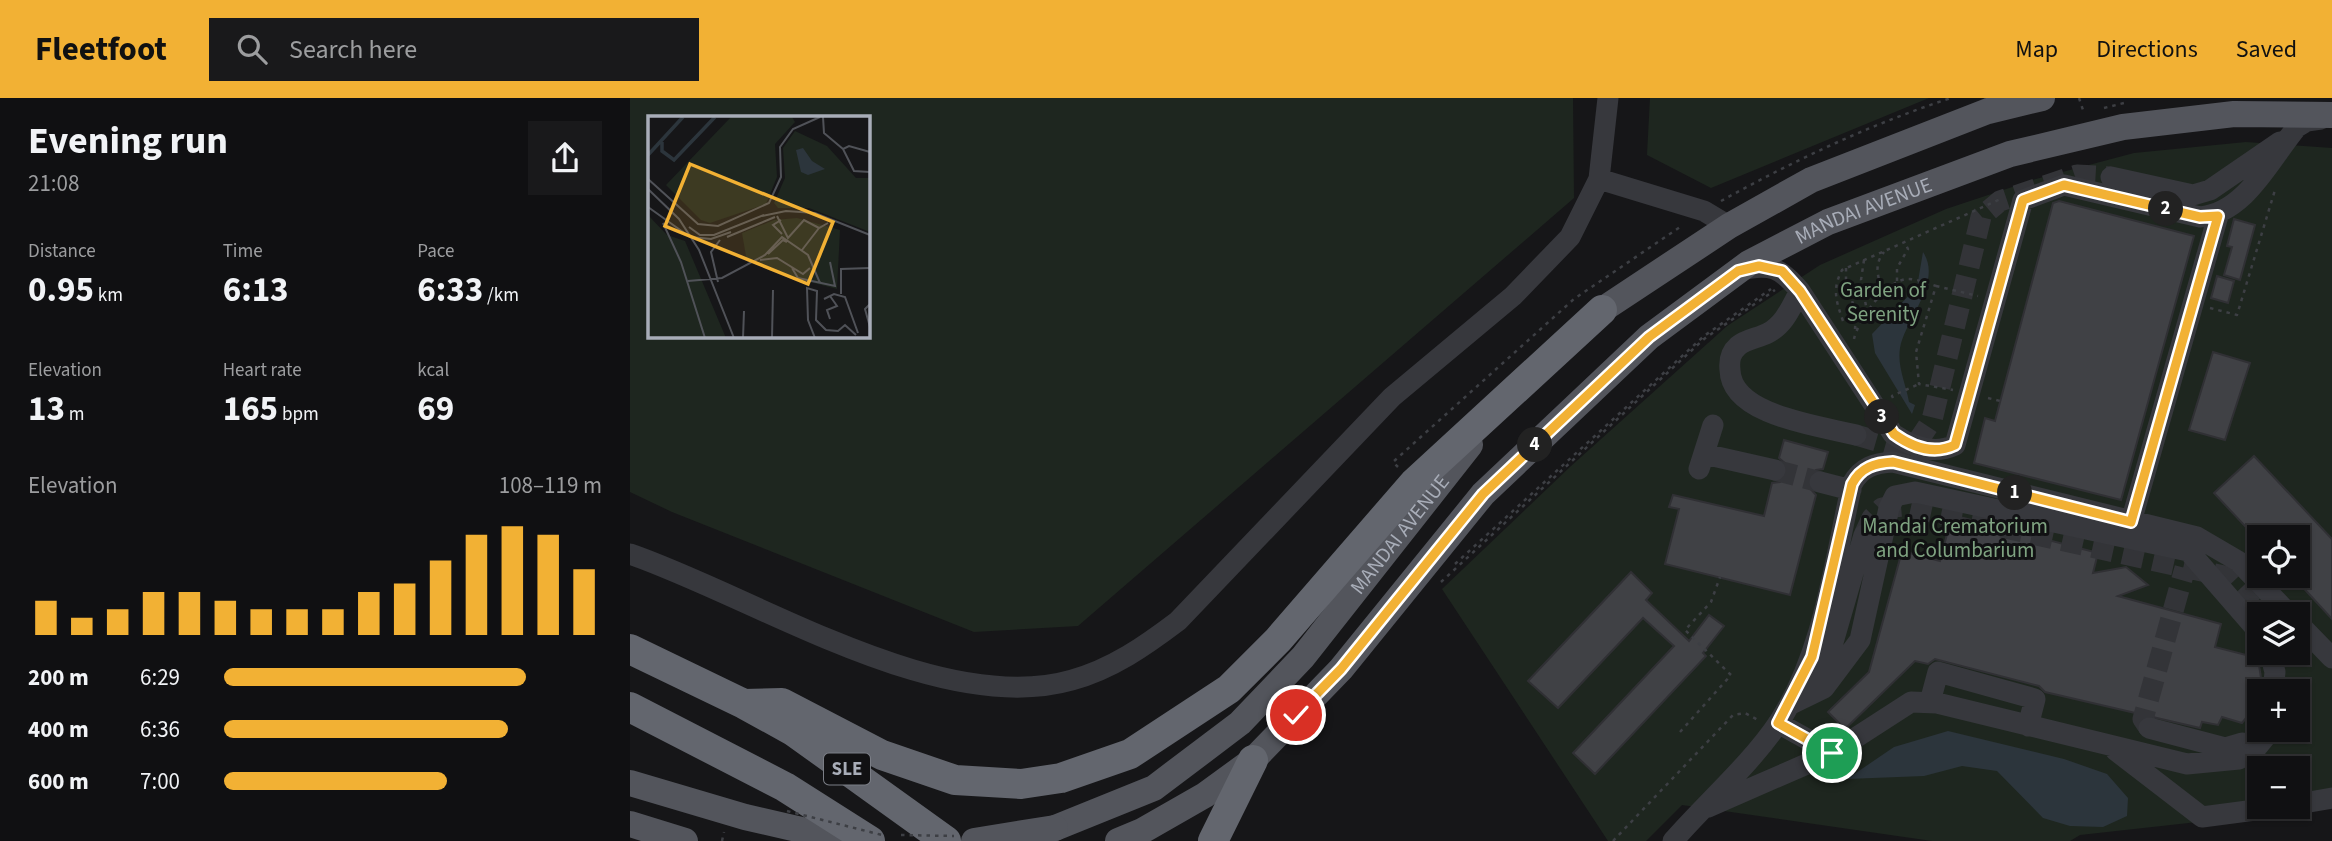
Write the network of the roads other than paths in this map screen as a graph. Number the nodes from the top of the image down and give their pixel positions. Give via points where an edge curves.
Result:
1 (1608, 98) edge
2 (2042, 98) edge
3 (2332, 116) edge
4 (2288, 138) junction
5 (2111, 177) tunnel mouth
6 (1599, 179) junction
7 (2218, 216) junction
8 (1729, 226) junction
9 (1738, 271) junction
10 (1800, 291) junction
11 (1602, 310) junction
12 (1713, 425) dead end
13 (1856, 435) tunnel mouth
14 (1775, 470) tunnel mouth
15 (1820, 482) tunnel mouth
16 (1851, 490) junction
17 (2131, 522) junction
18 (2170, 531) junction
19 (1864, 535) tunnel mouth
20 (2188, 551) junction
21 (630, 554) edge
22 (2278, 602) edge
23 (2247, 618) edge
24 (2310, 635) edge
25 (630, 649) edge
26 (2332, 658) edge
27 (1797, 701) junction
28 (1930, 702) junction
29 (744, 704) junction
30 (630, 707) edge
31 (1771, 723) junction
32 (2028, 726) junction
33 (2149, 728) dead end
34 (2247, 738) edge
35 (2261, 742) edge
36 (2242, 743) junction
37 (2108, 745) junction
38 (1832, 753) junction
39 (1253, 760) junction
40 (2222, 761) junction
41 (630, 783) edge
42 (2332, 798) edge
43 (2310, 802) edge
44 (1699, 811) junction
45 (2247, 811) edge
46 (630, 824) edge
47 (763, 826) edge
48 (876, 838) edge
49 (959, 839) edge
50 (685, 841) edge
51 (849, 841) edge
52 (1118, 841) edge
53 (1213, 841) edge
54 (1672, 841) edge

1 - 6 street
2 - 8 main road, MANDAI AVENUE via 1988,111 1811,180
3 - 4 street via 2307,121
3 - 9 main road, MANDAI AVENUE via 2234,114 2123,127 2010,154 1828,222
4 - 5 street via 2210,190 2193,195
4 - 7 street via 2237,203
6 - 8 street via 1704,211
6 - 21 street via 1570,237 1513,296 1392,397 1178,621 1142,649 1105,668 1070,681 1011,687 959,682 877,660 683,572
7 - 10 street via 2200,217 2064,185 2023,200 1955,445 1941,452 1908,444 1894,434
7 - 17 street
8 - 11 main road, MANDAI AVENUE
9 - 10 street via 1759,266 1782,271
9 - 39 main road, MANDAI AVENUE via 1649,337 1483,494 1341,669
10 - 13 street via 1784,321 1738,346 1729,359 1730,378 1742,399 1760,410
11 - 29 highway via 1414,483 1278,640 1229,689 1130,754 1061,778 1021,783 955,780 881,755 782,703
11 - 49 main road, MANDAI AVENUE, bridge via 1466,449 1303,657 1240,723 1153,788 1055,828
12 - 14 street via 1701,461
15 - 16 street
16 - 17 street via 1857,474 1893,462
16 - 27 street via 1812,657
17 - 18 street
18 - 20 street
18 - 22 street via 2215,545 2238,561
19 - 27 street via 1826,663
20 - 23 street
20 - 27 street via 1915,492 1895,496 1860,640 1824,688
24 - 26 street
25 - 29 highway, SLE
27 - 31 street
28 - 32 street
28 - 32 street via 1938,672 2035,699
28 - 38 street via 1911,702
29 - 49 highway, SLE
30 - 48 highway, SLE
31 - 38 street
31 - 44 street
32 - 37 street
33 - 36 street via 2225,748
34 - 36 street
35 - 40 street via 2254,751
36 - 40 street
37 - 40 street via 2187,764
37 - 45 street via 2202,817
38 - 44 street
39 - 52 main road, MANDAI AVENUE via 1205,795
39 - 53 highway
41 - 47 main road
42 - 43 street
44 - 54 street
46 - 50 main road
47 - 51 main road

